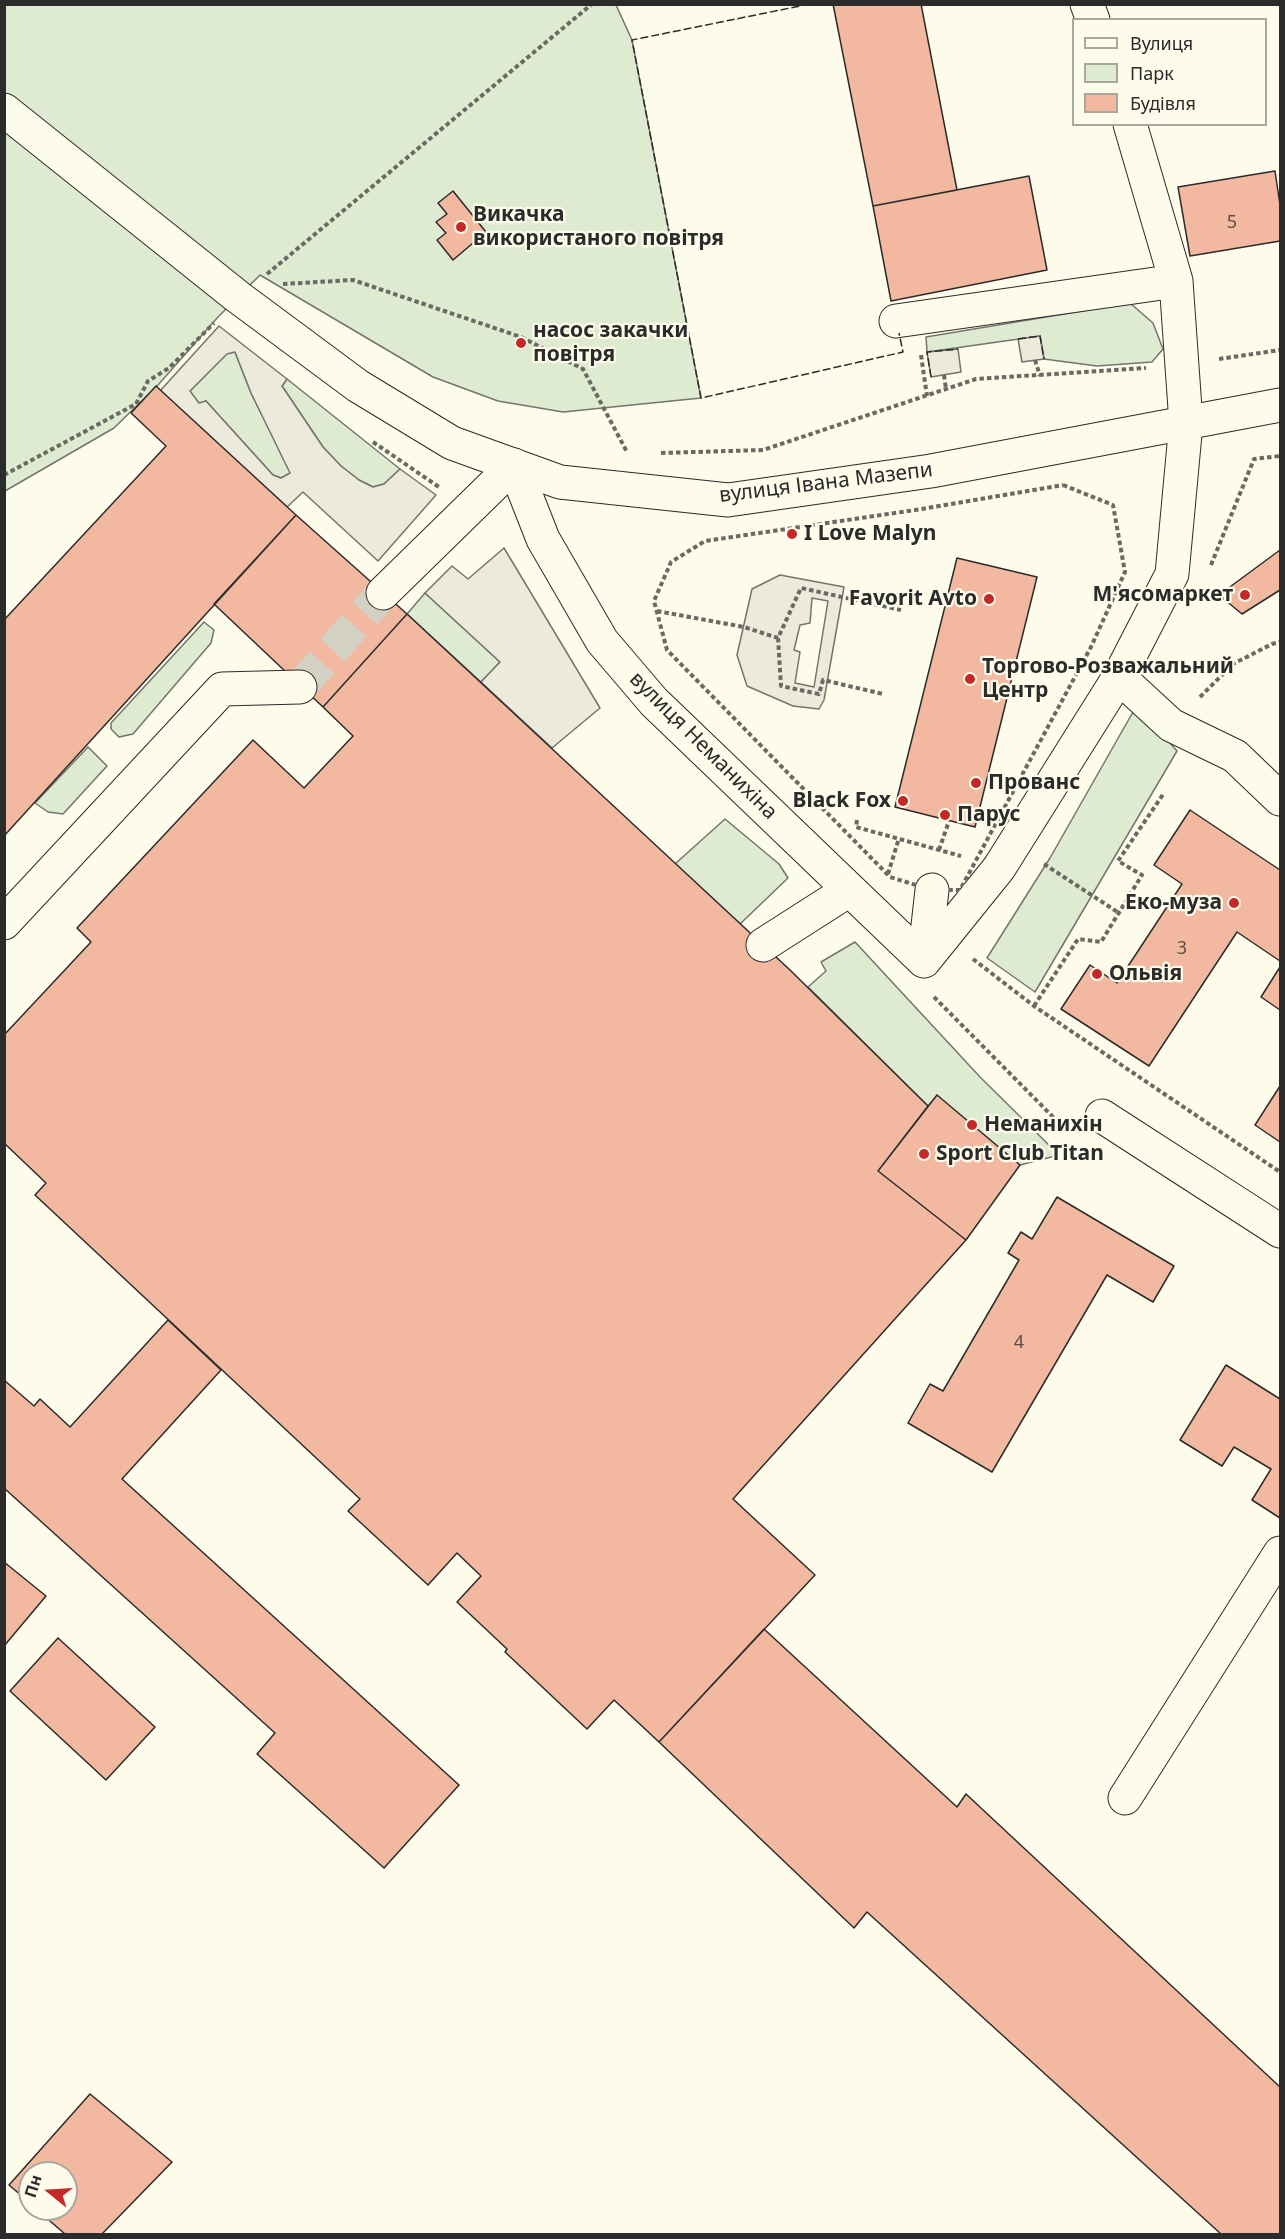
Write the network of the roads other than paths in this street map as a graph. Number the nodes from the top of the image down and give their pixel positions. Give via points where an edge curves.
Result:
1 (4, 110) edge
2 (1131, 126) edge
3 (1176, 281) junction
4 (896, 321) dead end
5 (1281, 405) edge
6 (1186, 423) junction
7 (513, 465) junction
8 (383, 593) tunnel mouth
9 (1119, 677) junction
10 (300, 687) dead end
11 (1234, 756) junction
12 (1281, 778) edge
13 (1281, 799) edge
14 (849, 890) junction
15 (932, 890) road end
16 (4, 923) edge
17 (763, 945) dead end
18 (925, 975) junction
19 (1102, 1116) dead end
20 (1281, 1231) edge
21 (1281, 1553) edge
22 (1125, 1798) dead end

1 - 7 street, вулиця Івана Мазепи via 229,308 452,442
2 - 3 street
3 - 4 street
3 - 6 street
5 - 6 street, вулиця Івана Мазепи
6 - 7 street, вулиця Івана Мазепи via 930,471 728,500 560,482
6 - 9 street via 1172,574
7 - 8 street
7 - 14 street, вулиця Неманихіна via 543,539 602,641 654,702
9 - 11 street via 1172,725
9 - 18 street via 999,868
10 - 16 street via 222,689
11 - 12 street via 1273,778
11 - 13 street
14 - 17 street
14 - 18 street, вулиця Неманихіна
15 - 18 street
19 - 20 street
21 - 22 street

